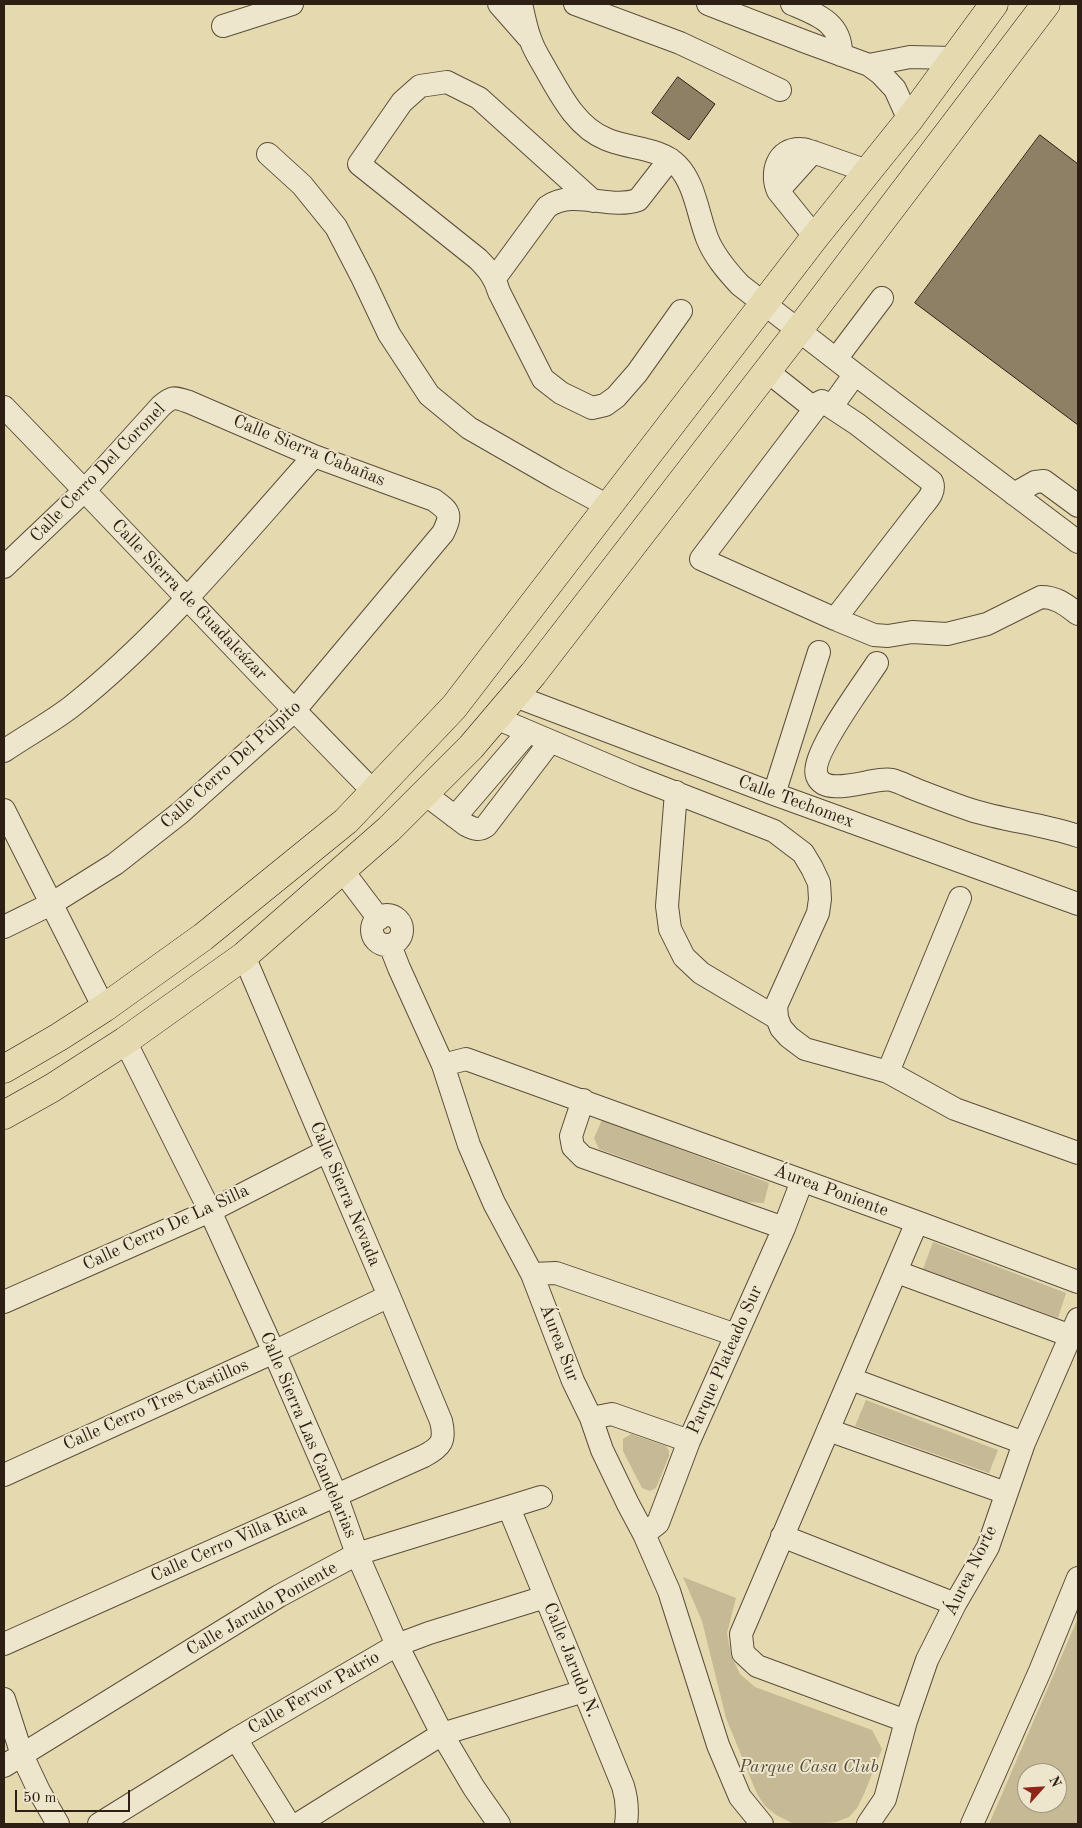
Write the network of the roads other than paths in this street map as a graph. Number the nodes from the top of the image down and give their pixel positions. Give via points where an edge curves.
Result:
1 (292, 4) edge
2 (499, 4) edge
3 (521, 4) edge
4 (575, 4) edge
5 (708, 4) edge
6 (792, 4) edge
7 (994, 4) edge
8 (1046, 4) edge
9 (224, 26) dead end
10 (531, 41) junction
11 (841, 55) junction
12 (953, 58) junction
13 (869, 65) junction
14 (780, 90) dead end
15 (908, 120) junction
16 (268, 154) dead end
17 (670, 159) junction
18 (867, 171) junction
19 (593, 201) junction
20 (815, 237) junction
21 (495, 278) junction
22 (882, 298) dead end
23 (764, 304) junction
24 (681, 311) dead end
25 (798, 331) junction
26 (836, 359) junction
27 (768, 371) junction
28 (855, 374) junction
29 (170, 398) joint
30 (4, 407) edge
31 (824, 407) junction
32 (314, 456) junction
33 (85, 490) junction
34 (1014, 494) junction
35 (608, 506) junction
36 (1078, 506) edge
37 (447, 510) joint
38 (1077, 538) edge
39 (4, 567) edge
40 (188, 597) junction
41 (1078, 614) edge
42 (835, 619) junction
43 (820, 652) dead end
44 (877, 663) dead end
45 (515, 696) junction
46 (294, 711) junction
47 (496, 718) junction
48 (528, 732) junction
49 (550, 742) junction
50 (4, 751) edge
51 (374, 792) junction
52 (676, 792) junction
53 (425, 794) junction
54 (774, 794) junction
55 (4, 810) edge
56 (455, 817) junction
57 (1078, 836) edge
58 (342, 870) junction
59 (960, 898) dead end
60 (51, 904) junction
61 (1078, 904) edge
62 (4, 927) edge
63 (244, 956) junction
64 (104, 1008) junction
65 (777, 1018) junction
66 (125, 1041) junction
67 (443, 1065) junction
68 (4, 1069) edge
69 (888, 1072) junction
70 (583, 1100) junction
71 (4, 1115) edge
72 (327, 1151) junction
73 (1078, 1153) edge
74 (802, 1181) junction
75 (210, 1211) junction
76 (917, 1222) junction
77 (784, 1228) junction
78 (897, 1272) junction
79 (532, 1274) junction
80 (1078, 1282) edge
81 (390, 1296) junction
82 (4, 1302) edge
83 (1074, 1328) edge
84 (736, 1335) junction
85 (274, 1352) junction
86 (851, 1378) junction
87 (591, 1418) junction
88 (828, 1430) junction
89 (444, 1432) joint
90 (689, 1441) junction
91 (1024, 1443) junction
92 (4, 1475) edge
93 (1006, 1493) junction
94 (336, 1495) junction
95 (541, 1497) dead end
96 (509, 1508) junction
97 (644, 1534) junction
98 (782, 1536) junction
99 (357, 1554) junction
100 (1078, 1578) edge
101 (545, 1597) junction
102 (955, 1604) junction
103 (4, 1644) edge
104 (398, 1645) junction
105 (584, 1691) junction
106 (4, 1699) edge
107 (906, 1721) junction
108 (442, 1734) junction
109 (236, 1739) junction
110 (13, 1761) edge
111 (627, 1819) edge
112 (58, 1824) edge
113 (99, 1824) edge
114 (289, 1824) edge
115 (298, 1824) edge
116 (497, 1824) edge
117 (762, 1824) edge
118 (868, 1824) edge
119 (972, 1824) edge

1 - 9 street
2 - 10 street
3 - 10 street
4 - 14 street via 680,43
5 - 11 street
6 - 11 street via 828,22 836,30
7 - 12 main road
8 - 25 main road
10 - 17 street via 560,94 586,127 604,139
11 - 13 street
12 - 13 street via 910,56
12 - 15 main road
13 - 15 street via 895,89
15 - 18 main road
16 - 35 street via 302,185 336,227 388,334 429,394 470,428
17 - 19 street via 638,200
17 - 23 street via 689,182 716,256 724,268
18 - 20 main road
18 - 20 street via 800,149 784,155 777,163 774,171 778,191
19 - 21 street via 556,200
19 - 21 street via 479,98 447,82 420,86 402,102 359,164 478,259
20 - 23 main road
21 - 24 street via 542,379 561,393 592,408 605,405 616,397
22 - 26 street
23 - 25 street
23 - 35 main road
25 - 26 street
25 - 27 main road
26 - 28 street
27 - 31 street
27 - 45 main road
28 - 31 street
28 - 34 street
29 - 32 street, Calle Sierra Cabañas via 188,402
29 - 33 street, Calle Cerro Del Coronel
30 - 33 street, Calle Sierra de Guadalcázar
31 - 42 street via 932,482 934,487
31 - 42 street via 700,559
32 - 37 street, Calle Sierra Cabañas via 434,500
32 - 40 street
33 - 39 street, Calle Cerro Del Coronel
33 - 40 street, Calle Sierra de Guadalcázar
34 - 36 street via 1035,482 1044,481
34 - 38 street
35 - 51 main road via 454,707
37 - 46 street, Calle Cerro Del Púlpito via 449,521 443,533
40 - 46 street, Calle Sierra de Guadalcázar
40 - 50 street via 70,708
41 - 42 street via 1058,600 1041,597 987,624 947,634 912,632 888,636
43 - 54 street
44 - 57 street via 833,729 817,763 815,770 822,782 842,787 891,780 973,810 1057,828
45 - 47 main road
45 - 54 street, Calle Techomex
46 - 51 street, Calle Sierra de Guadalcázar
46 - 60 street, Calle Cerro Del Púlpito via 180,813 115,864
47 - 48 street
47 - 53 main road
48 - 49 street
48 - 56 street
49 - 52 street
49 - 56 street via 486,826 473,829
51 - 64 main road via 346,821 203,937
52 - 65 street via 668,906 670,929 684,958 701,973
52 - 65 street via 774,831 803,853 812,868 818,883 818,913 776,1006
53 - 56 street
53 - 58 main road
54 - 61 street, Calle Techomex
55 - 60 street
58 - 63 main road
58 - 67 street, Áurea Sur via 378,918 373,927 374,936 380,943 390,945
59 - 69 street
60 - 62 street, Calle Cerro Del Púlpito
60 - 64 street
63 - 66 main road
63 - 72 street, Calle Sierra Nevada
64 - 68 main road
65 - 69 street via 789,1037 805,1049
66 - 71 main road
66 - 75 street, Calle Sierra Las Candelarias
67 - 70 street, Áurea Poniente via 466,1059
67 - 79 street, Áurea Sur via 469,1145 494,1204
69 - 73 street via 955,1109
70 - 74 street, Áurea Poniente
70 - 77 street via 570,1136 573,1147 583,1157
72 - 75 street, Calle Cerro De La Silla
72 - 81 street, Calle Sierra Nevada
74 - 76 street, Áurea Poniente
74 - 77 street, Parque Plateado Sur
75 - 82 street, Calle Cerro De La Silla
75 - 85 street, Calle Sierra Las Candelarias
76 - 78 street
76 - 80 street, Áurea Poniente
77 - 84 street, Parque Plateado Sur
78 - 83 street
78 - 86 street
79 - 84 street via 556,1273
79 - 87 street, Áurea Sur via 573,1381
81 - 85 street, Calle Cerro Tres Castillos
81 - 89 street, Calle Sierra Nevada
83 - 91 street, Áurea Norte
84 - 90 street, Parque Plateado Sur
85 - 92 street, Calle Cerro Tres Castillos
85 - 94 street, Calle Sierra Las Candelarias
86 - 88 street
86 - 91 street
87 - 90 street via 612,1414
87 - 97 street, Áurea Sur via 602,1450
88 - 93 street
88 - 98 street
89 - 94 street, Calle Cerro Villa Rica via 436,1450
90 - 97 street, Parque Plateado Sur via 658,1523
91 - 93 street, Áurea Norte
93 - 102 street, Áurea Norte via 988,1547
94 - 99 street, Calle Sierra Las Candelarias
94 - 103 street, Calle Cerro Villa Rica
95 - 96 street, Calle Jarudo Poniente
96 - 99 street, Calle Jarudo Poniente
96 - 101 street, Calle Jarudo N.
97 - 117 street, Áurea Sur via 669,1591 718,1745 740,1797
98 - 102 street
98 - 107 street via 741,1634 743,1653 756,1666
99 - 104 street, Calle Sierra Las Candelarias
99 - 110 street, Calle Jarudo Poniente via 279,1596
100 - 119 street
101 - 104 street, Calle Fervor Patrio via 429,1632
101 - 105 street, Calle Jarudo N.
102 - 107 street, Áurea Norte via 927,1660
104 - 108 street, Calle Sierra Las Candelarias
104 - 109 street, Calle Fervor Patrio
105 - 108 street
105 - 111 street, Calle Jarudo N. via 623,1786
106 - 110 street
107 - 118 street, Áurea Norte via 884,1799
108 - 115 street
108 - 116 street, Calle Sierra Las Candelarias
109 - 113 street, Calle Fervor Patrio
109 - 114 street
110 - 112 street via 39,1791

